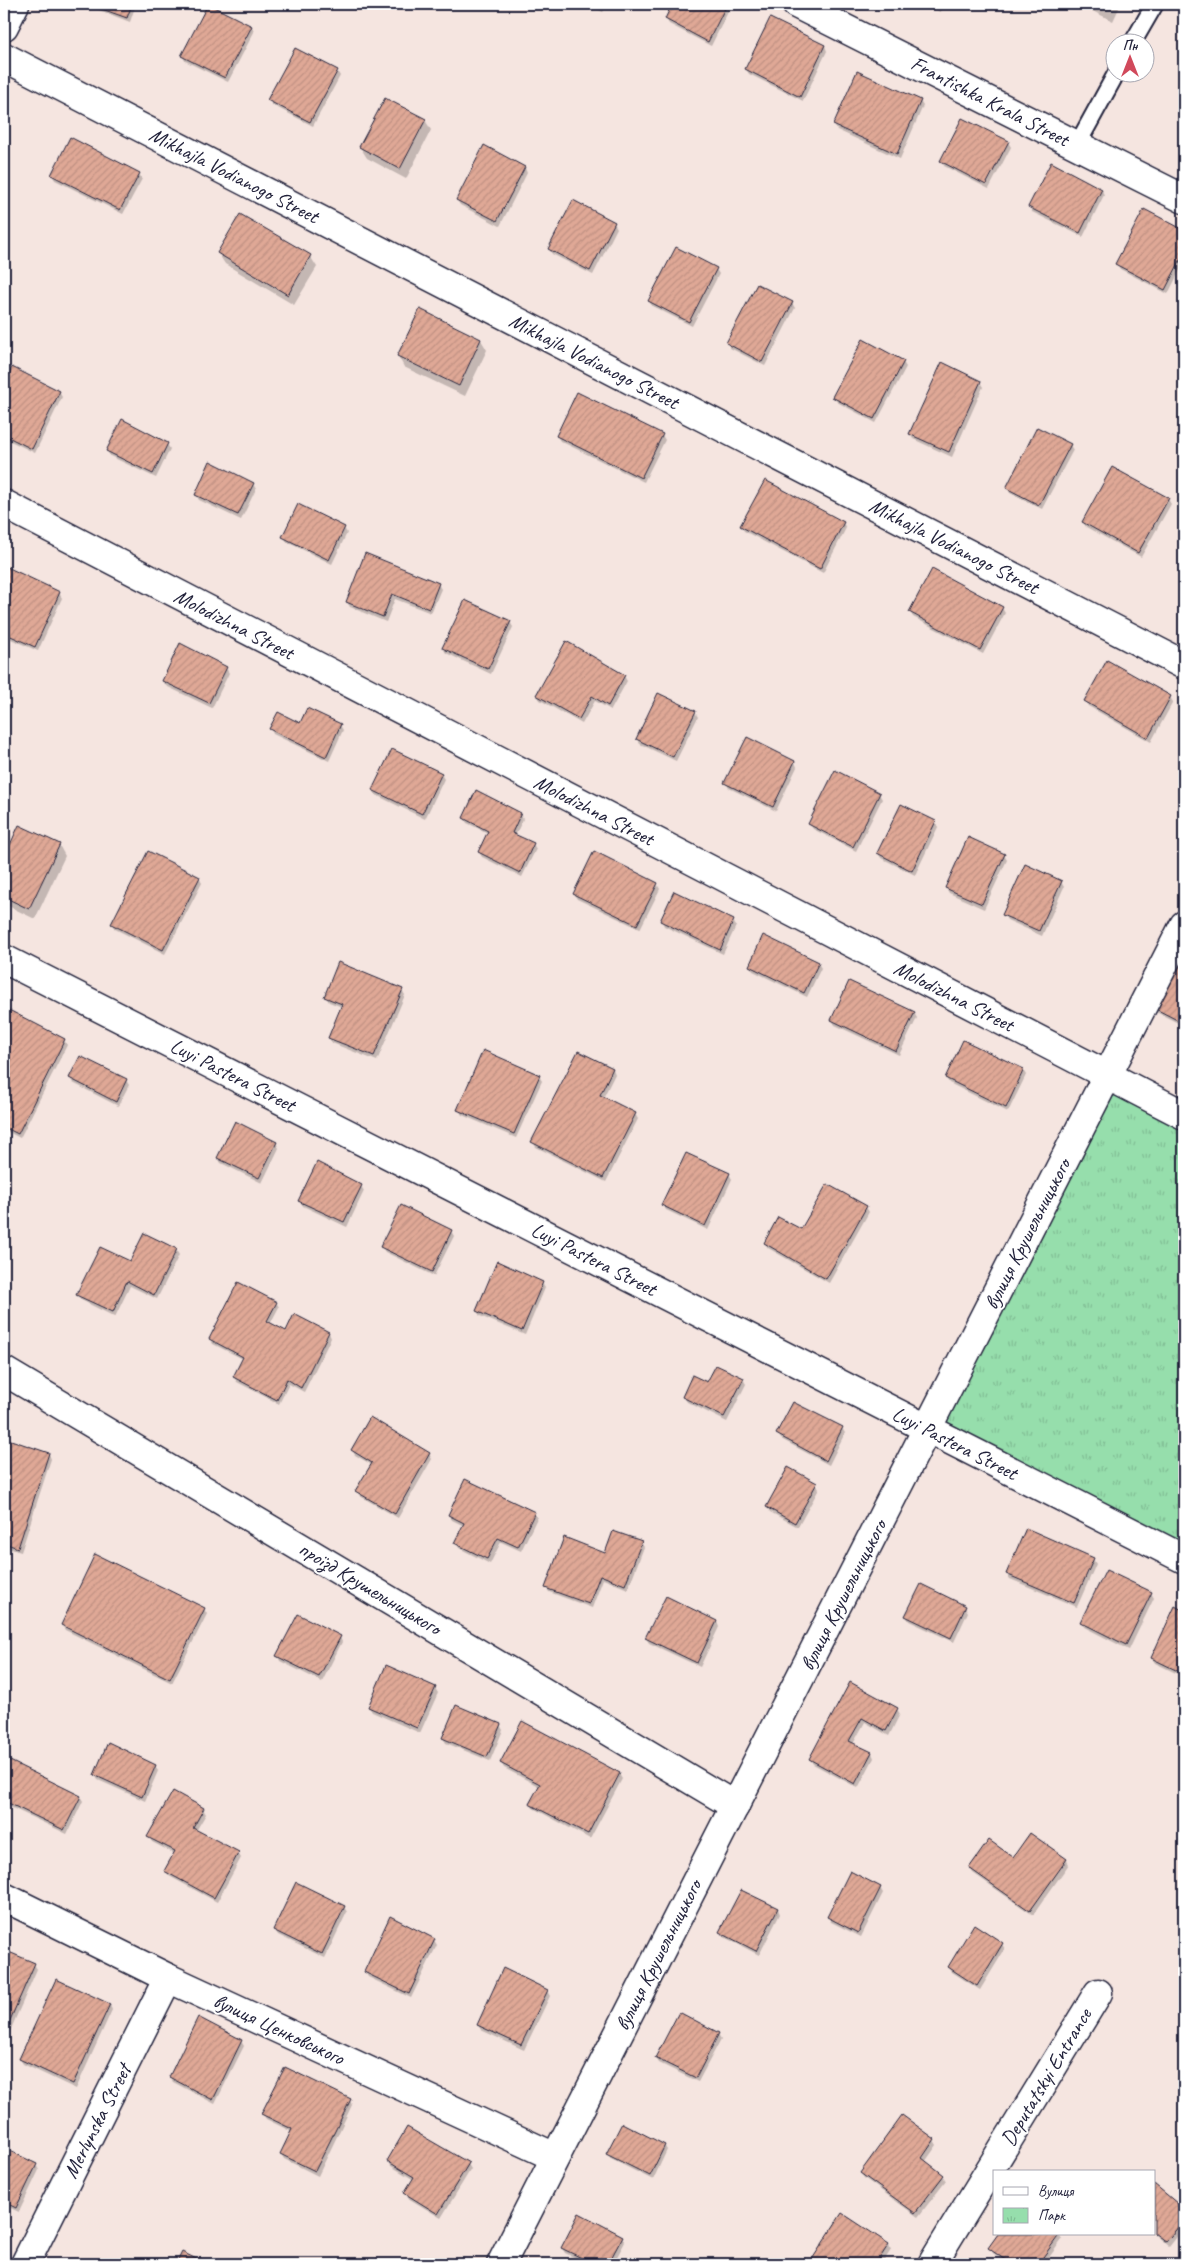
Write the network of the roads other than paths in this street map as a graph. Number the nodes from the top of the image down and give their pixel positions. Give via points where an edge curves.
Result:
1 (15, 4) edge
2 (796, 4) edge
3 (1155, 4) edge
4 (4, 26) edge
5 (1139, 32) edge
6 (4, 57) edge
7 (1111, 82) edge
8 (1077, 144) junction
9 (1184, 199) edge
10 (4, 504) edge
11 (1184, 664) edge
12 (1184, 925) edge
13 (4, 958) edge
14 (1108, 1075) junction
15 (1184, 1115) edge
16 (4, 1371) edge
17 (927, 1429) junction
18 (1184, 1559) edge
19 (735, 1806) junction
20 (4, 1897) edge
21 (168, 1978) junction
22 (1098, 1993) dead end
23 (555, 2157) junction
24 (26, 2264) edge
25 (501, 2264) edge
26 (932, 2264) edge

1 - 4 street
2 - 8 street, Frantishka Krala Street
3 - 5 lane
6 - 11 street, Mikhajla Vodianogo Street
7 - 8 lane
8 - 9 street, Frantishka Krala Street
10 - 14 street, Molodizhna Street
12 - 14 street, вулиця Крушельницького
13 - 17 street, Luyi Pastera Street
14 - 15 street, Molodizhna Street
14 - 17 street, вулиця Крушельницького
16 - 19 street, проїзд Крушельницького
17 - 18 street, Luyi Pastera Street
17 - 19 street, вулиця Крушельницького
19 - 23 street, вулиця Крушельницького
20 - 21 street, вулиця Ценковського
21 - 23 street, вулиця Ценковського
21 - 24 street, Merlynska Street
22 - 26 street, Deputatskyi Entrance
23 - 25 street, вулиця Крушельницького

